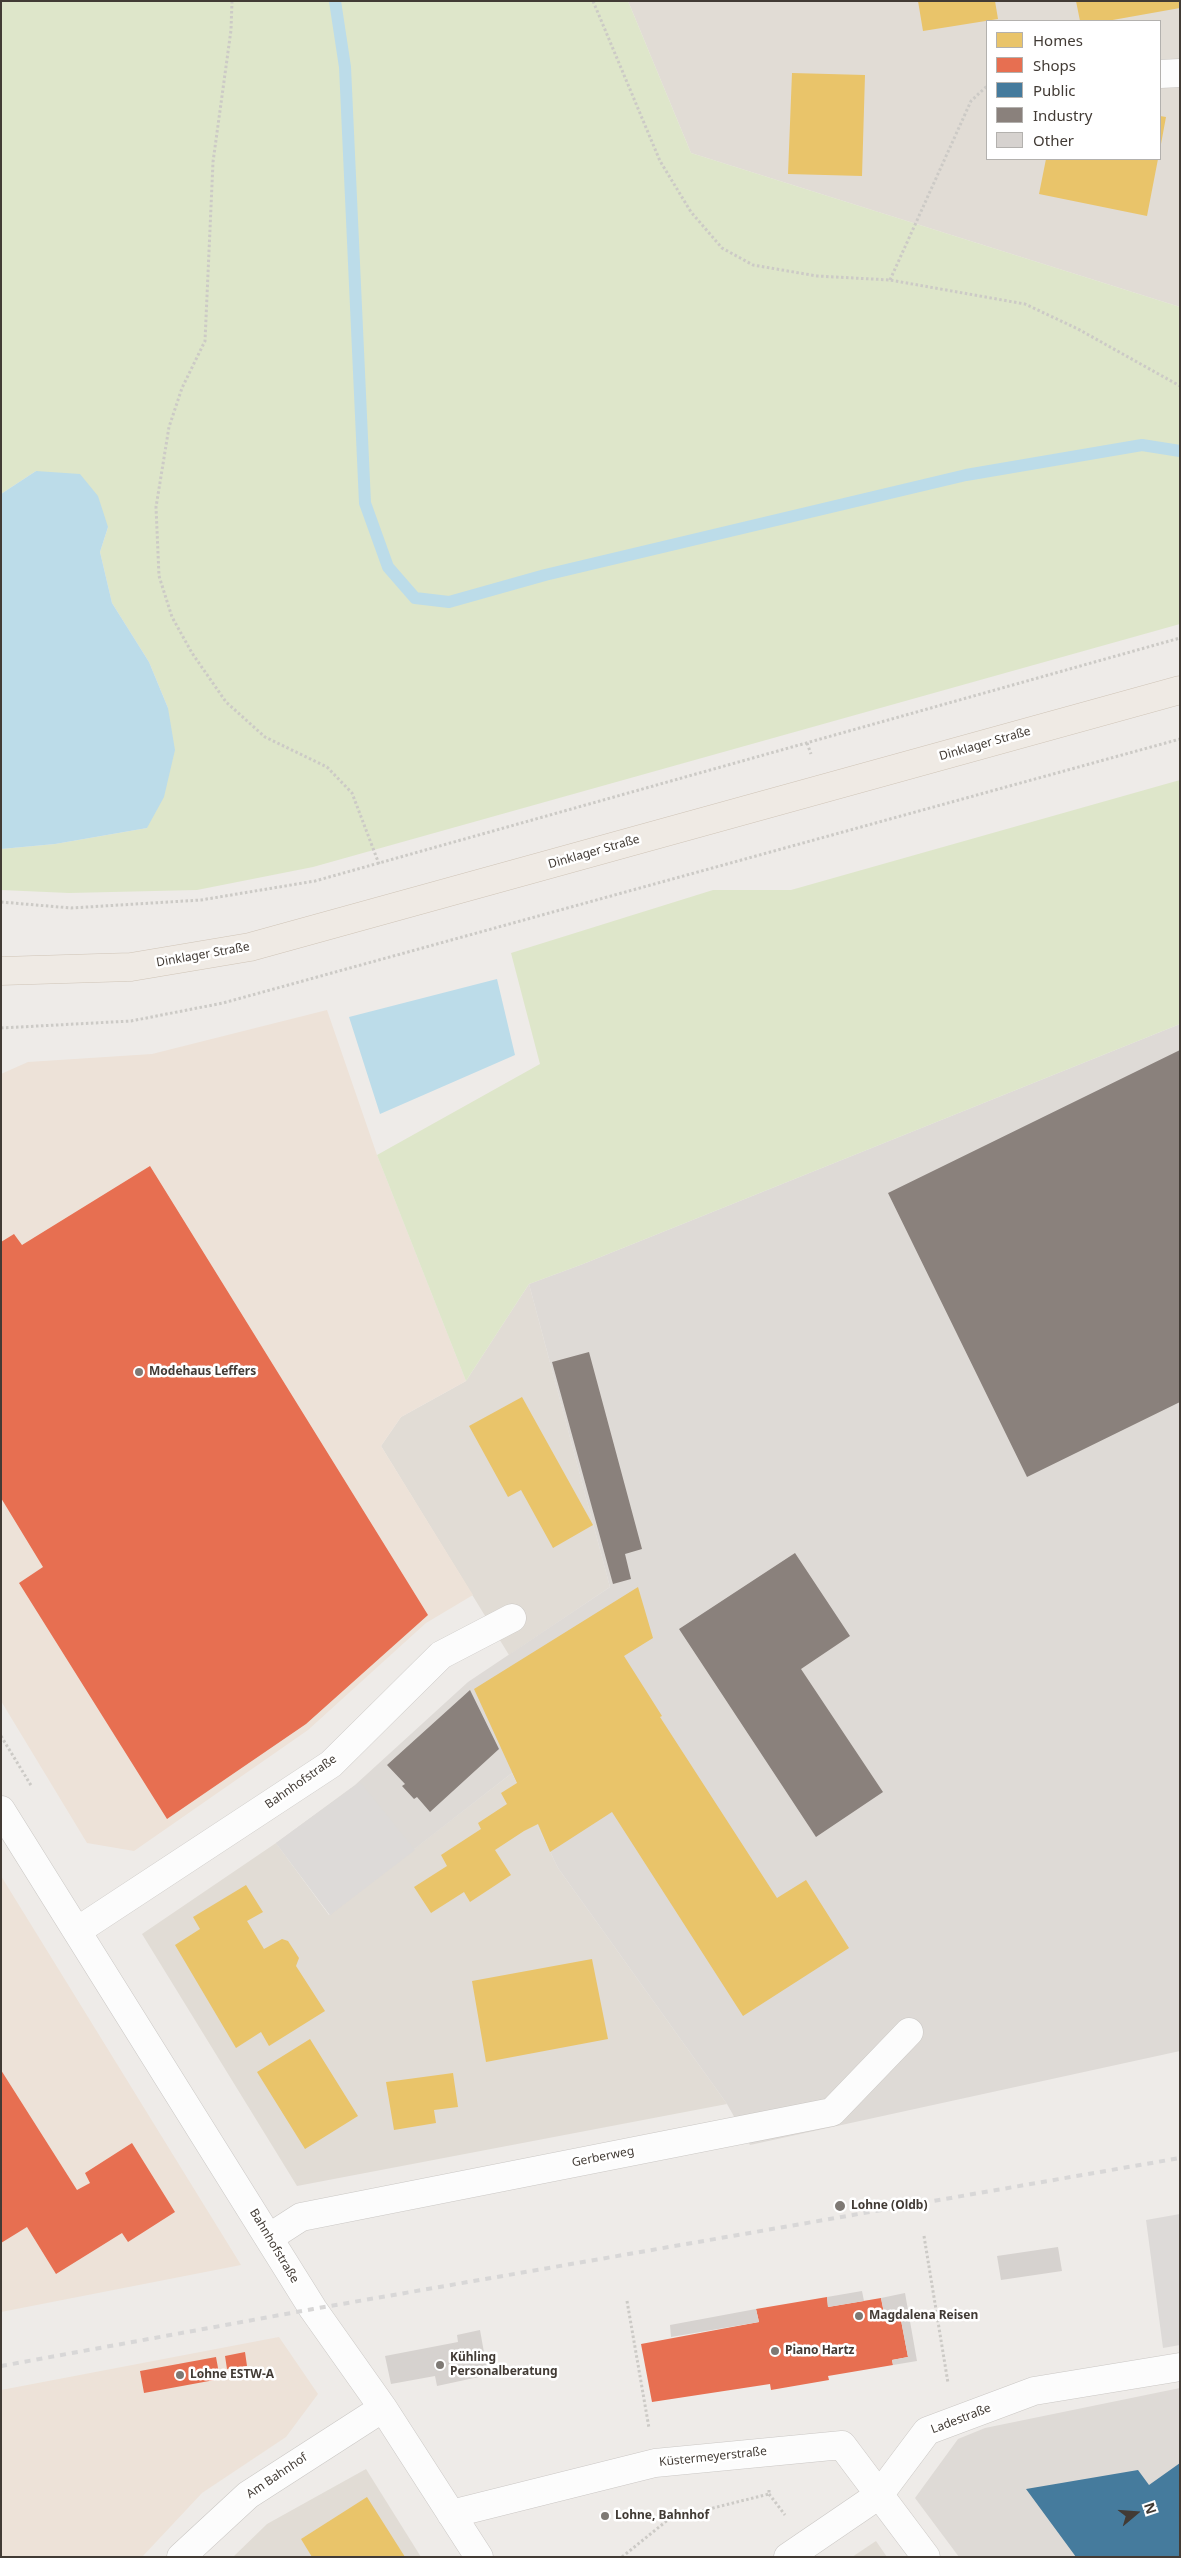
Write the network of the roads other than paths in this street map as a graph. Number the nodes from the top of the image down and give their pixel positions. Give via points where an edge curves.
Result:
1 (1180, 73) edge
2 (1161, 74) edge
3 (1180, 690) edge
4 (1, 971) edge
5 (512, 1618) dead end
6 (1, 1810) edge
7 (77, 1931) junction
8 (909, 2032) dead end
9 (270, 2237) junction
10 (1180, 2367) edge
11 (383, 2408) junction
12 (879, 2495) junction
13 (451, 2514) junction
14 (181, 2557) edge
15 (478, 2557) edge
16 (788, 2557) edge
17 (926, 2557) edge

1 - 2 street
3 - 4 main road, Dinklager Straße via 250,948 131,967
5 - 7 street, Bahnhofstraße via 441,1655 332,1764
6 - 7 street, Bahnhofstraße
7 - 9 street, Bahnhofstraße
8 - 9 street, Gerberweg via 832,2112 301,2216
9 - 11 street, Bahnhofstraße via 313,2309
10 - 12 street, Ladestraße via 1034,2390 927,2432
11 - 13 street, Bahnhofstraße
11 - 14 street, Am Bahnhof via 248,2495
12 - 13 street, Küstermeyerstraße via 842,2445 655,2463
12 - 16 street, Ladestraße
12 - 17 street, Küstermeyerstraße
13 - 15 street, Bahnhofstraße

